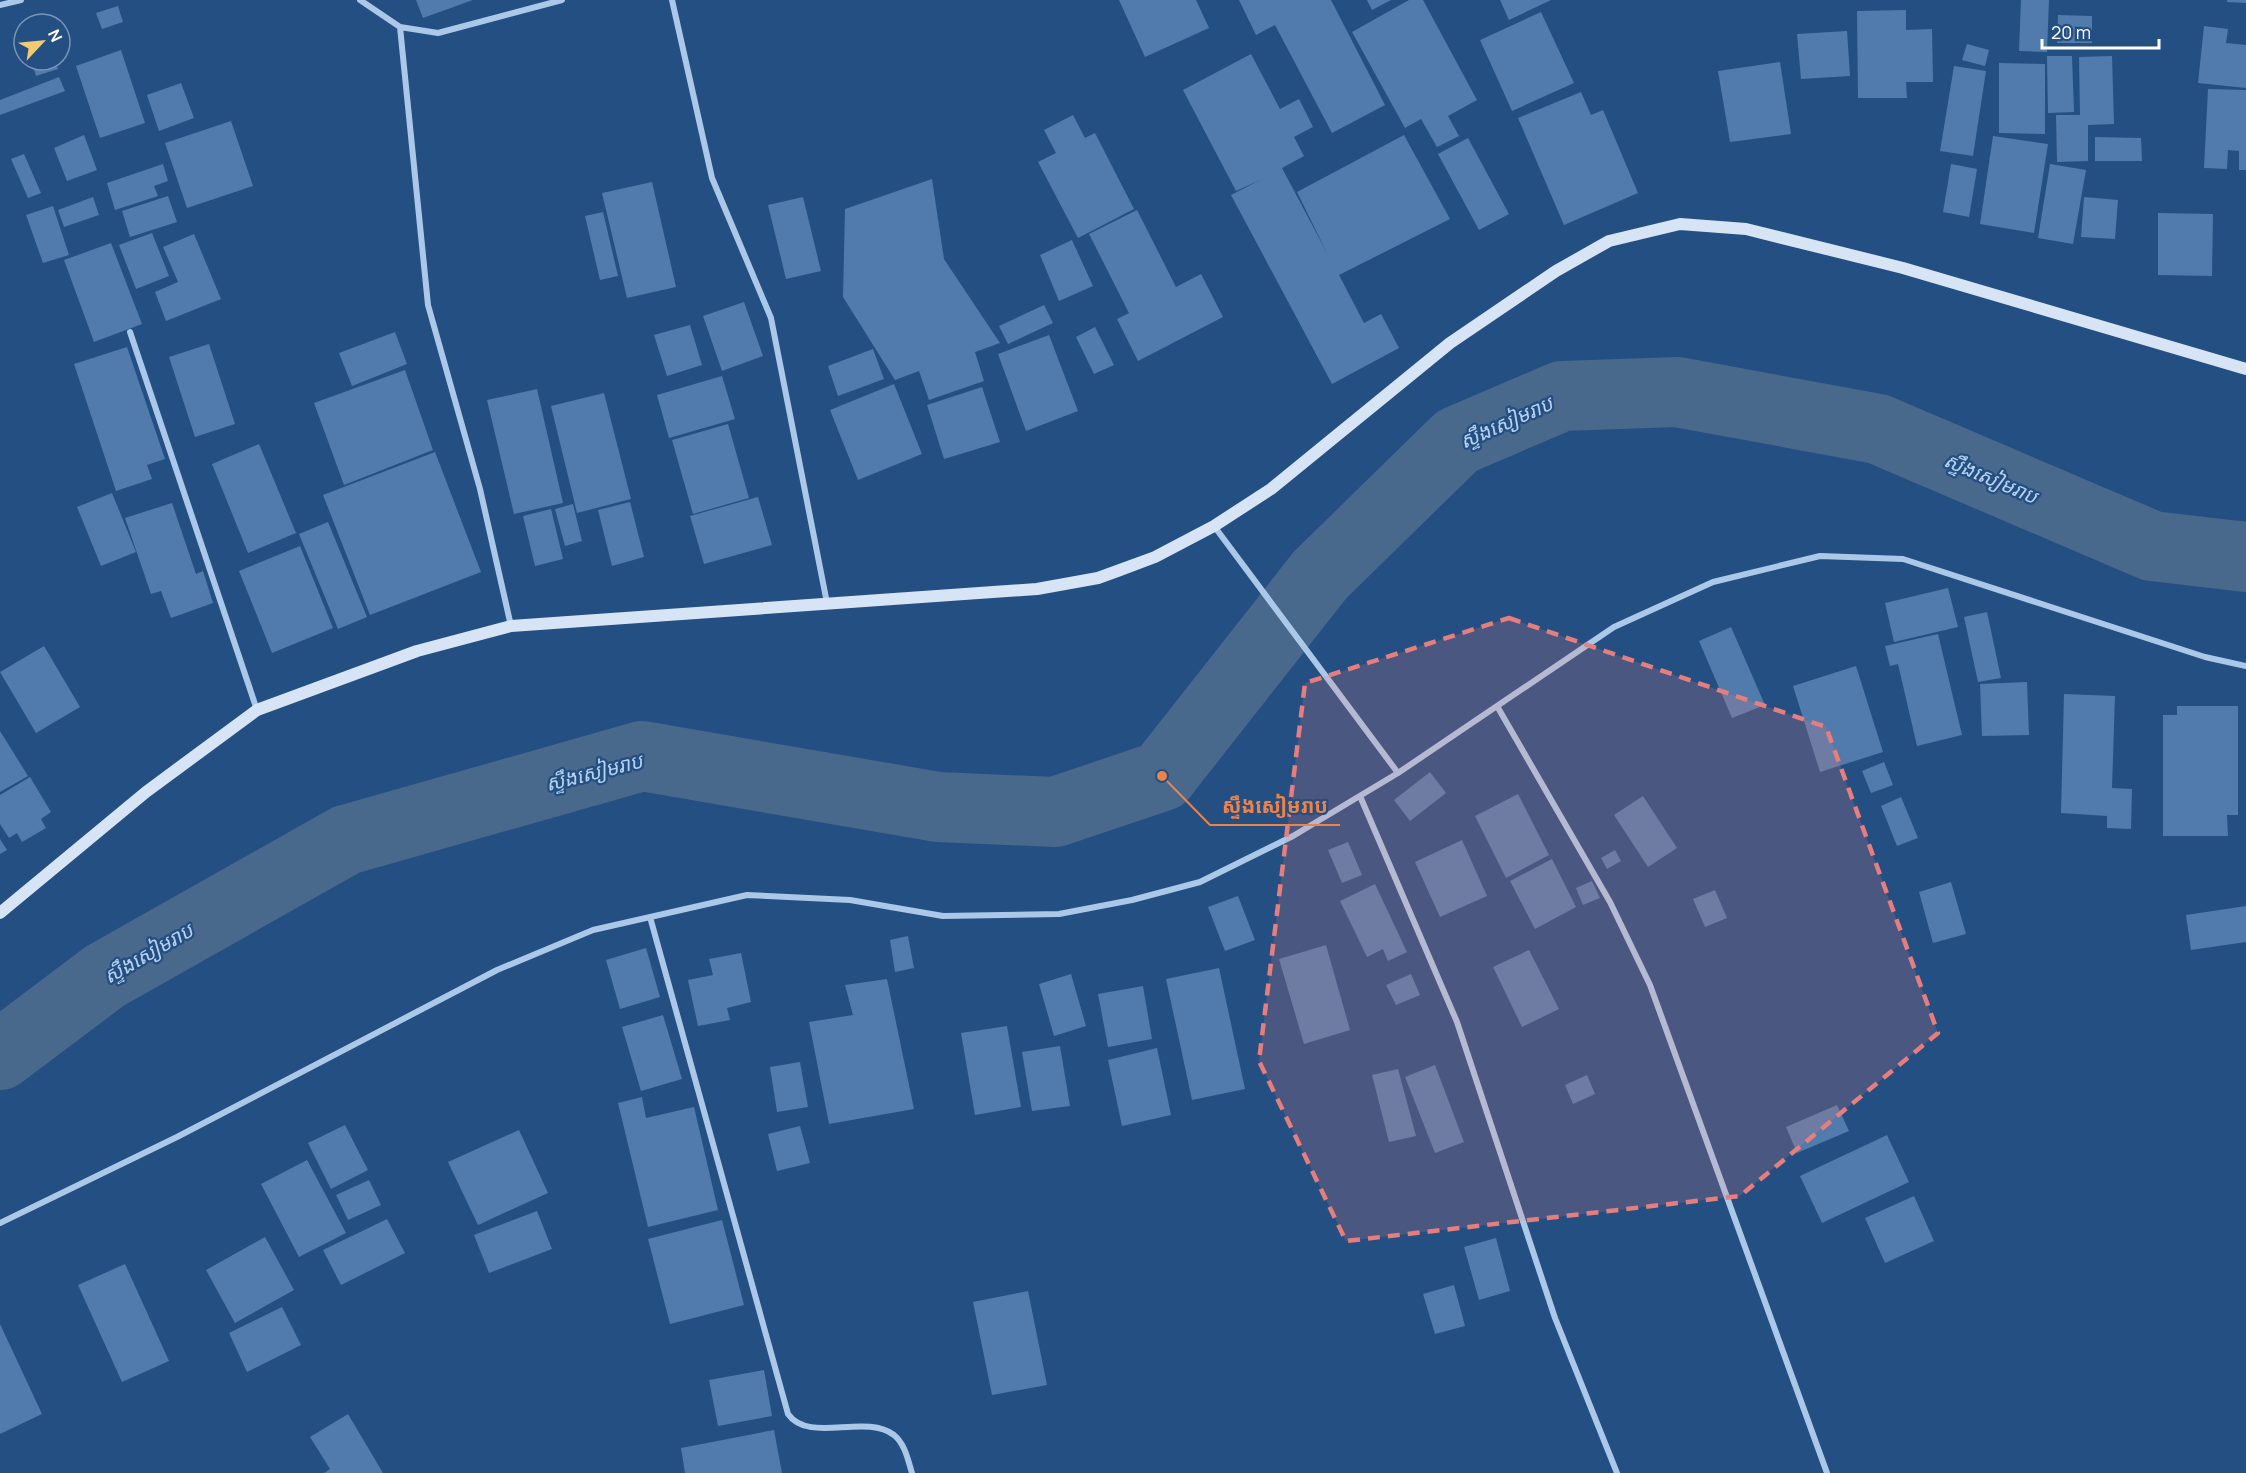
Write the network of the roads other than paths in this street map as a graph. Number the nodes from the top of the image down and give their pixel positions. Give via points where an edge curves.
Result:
1 (21, 0) edge
2 (360, 0) edge
3 (561, 0) edge
4 (672, 0) edge
5 (0, 5) edge
6 (400, 27) junction
7 (130, 332) dead end
8 (2246, 369) edge
9 (1214, 525) junction
10 (827, 603) junction
11 (511, 626) junction
12 (2246, 666) edge
13 (1497, 706) junction
14 (257, 711) junction
15 (1398, 773) junction
16 (1360, 796) junction
17 (0, 913) edge
18 (650, 917) junction
19 (0, 1223) edge
20 (912, 1473) edge
21 (1617, 1473) edge
22 (1827, 1473) edge

1 - 5 street
2 - 6 street
3 - 6 street via 438,33
4 - 10 street via 712,178 771,318
6 - 11 street via 428,305 480,489
7 - 14 street
8 - 9 street via 1903,268 1746,229 1680,224 1609,242 1556,271 1450,343 1271,489
9 - 10 street via 1155,557 1069,585
9 - 15 street
10 - 11 street
11 - 14 street via 417,651
12 - 13 street via 2205,657 1903,559 1820,556 1713,582 1614,627
13 - 15 street
13 - 22 street via 1610,902 1650,985
14 - 17 street via 146,792
15 - 16 street
16 - 18 street via 1293,836 1200,882 1059,914 943,916 850,900 747,895
16 - 21 street via 1457,1022 1555,1318
18 - 19 street via 593,930 497,970 177,1137
18 - 20 street via 788,1414 794,1423 806,1427 877,1427 894,1436 904,1448

